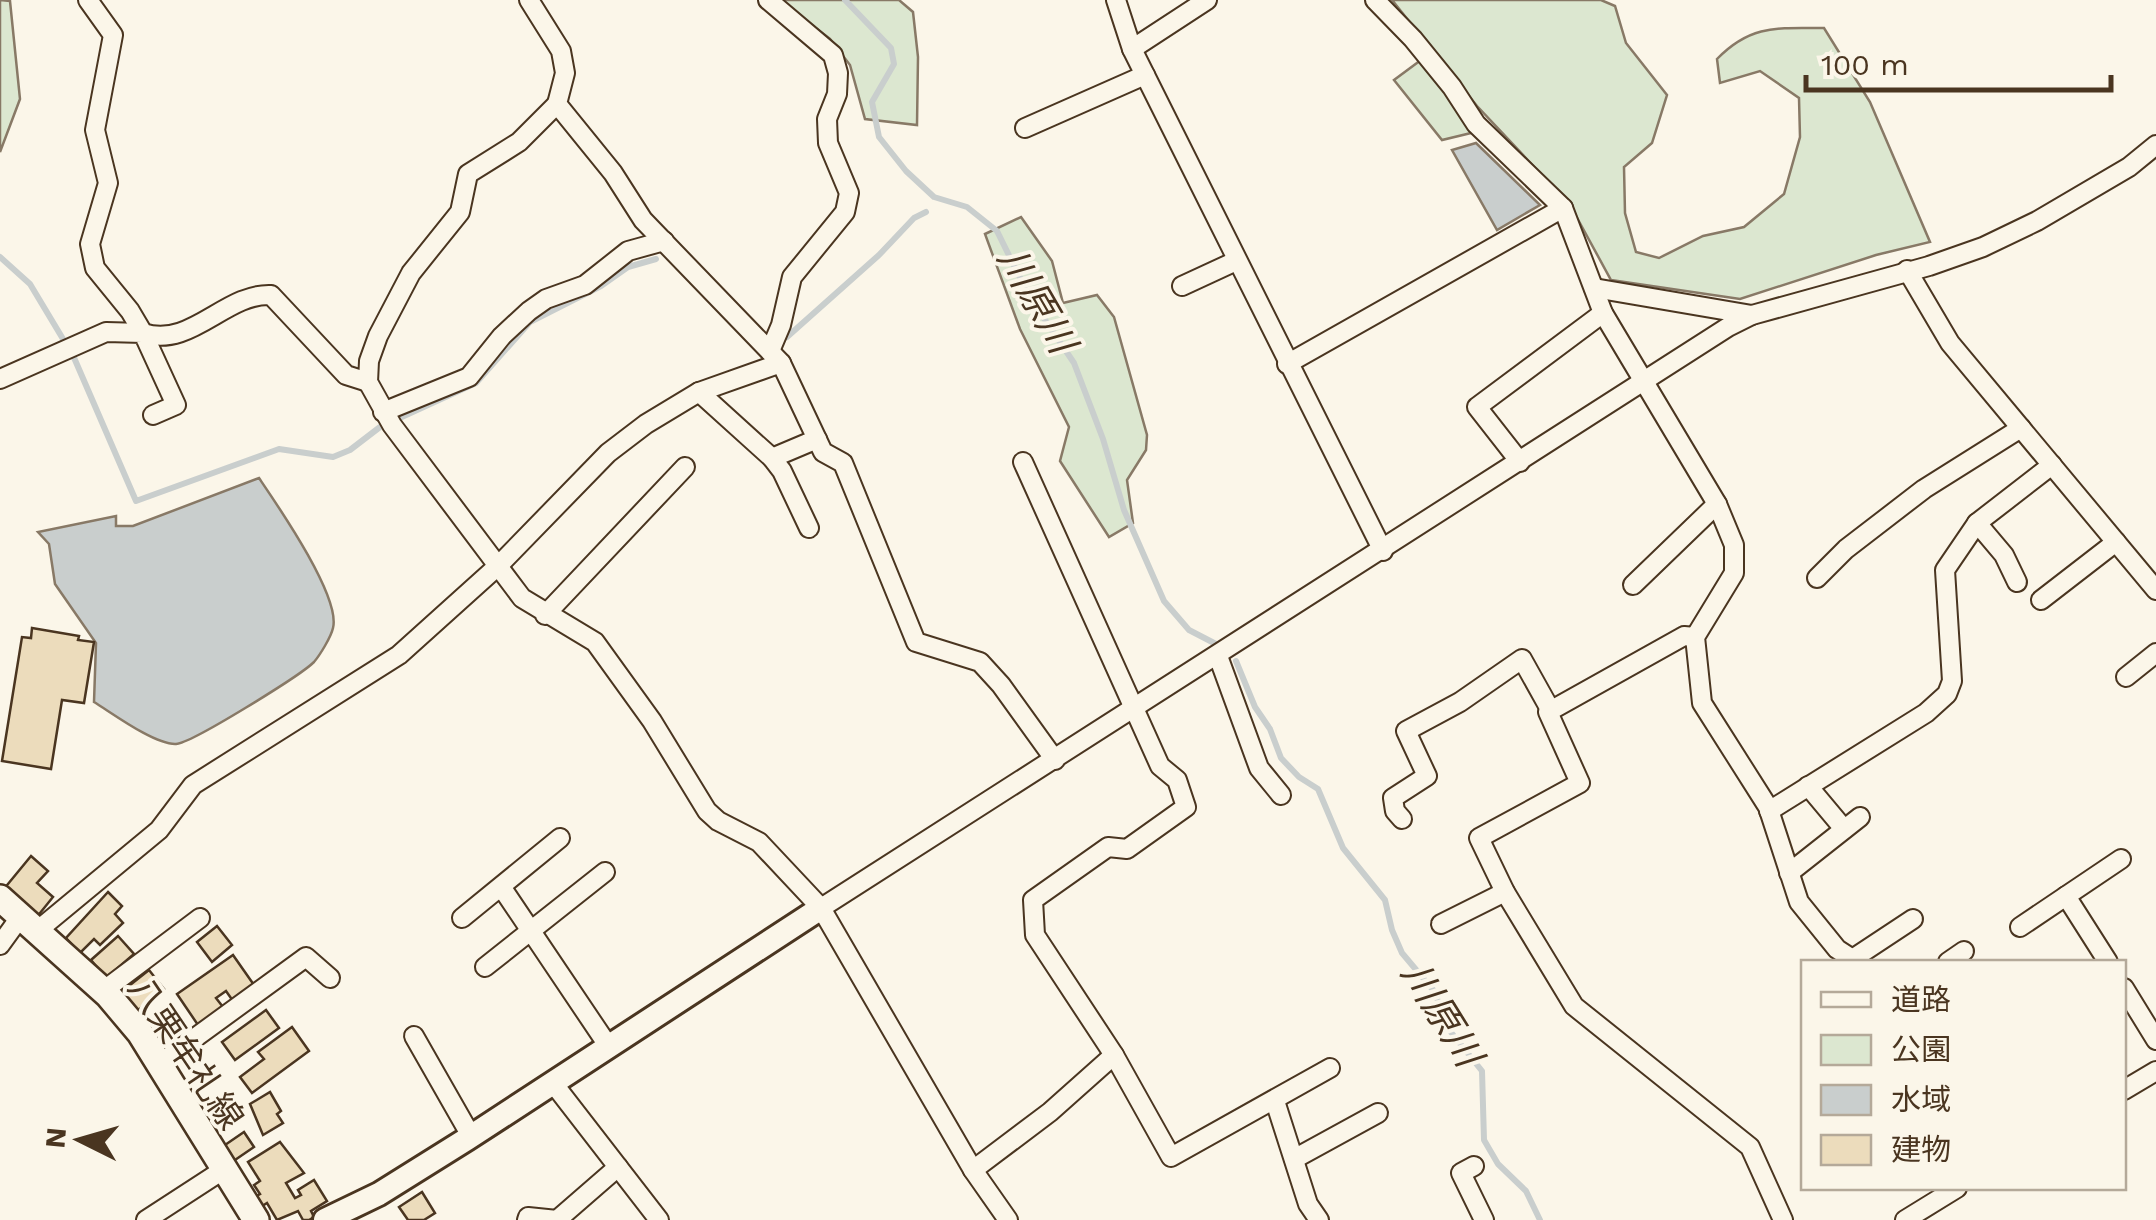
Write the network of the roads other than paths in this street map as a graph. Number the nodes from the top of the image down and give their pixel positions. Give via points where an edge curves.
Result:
1 (88, 0) edge
2 (528, 0) edge
3 (768, 0) edge
4 (1116, 0) edge
5 (1208, 0) edge
6 (1375, 0) edge
7 (1132, 49) junction
8 (1145, 75) junction
9 (557, 104) junction
10 (1026, 128) dead end
11 (2156, 145) edge
12 (1563, 208) junction
13 (664, 241) junction
14 (1236, 261) junction
15 (1907, 270) junction
16 (1182, 286) dead end
17 (1594, 288) junction
18 (1604, 313) junction
19 (1752, 315) junction
20 (143, 334) junction
21 (775, 357) junction
22 (1287, 364) junction
23 (0, 379) edge
24 (368, 382) junction
25 (1643, 383) junction
26 (699, 392) junction
27 (154, 415) dead end
28 (387, 418) junction
29 (2021, 428) junction
30 (817, 438) junction
31 (772, 458) junction
32 (1023, 462) dead end
33 (1520, 462) junction
34 (2052, 466) junction
35 (685, 468) dead end
36 (1717, 504) junction
37 (1977, 524) junction
38 (809, 528) dead end
39 (2116, 542) junction
40 (1383, 551) junction
41 (499, 564) junction
42 (1817, 578) dead end
43 (2017, 582) dead end
44 (2154, 584) edge
45 (1633, 585) dead end
46 (2041, 600) dead end
47 (545, 614) junction
48 (1696, 637) junction
49 (2156, 652) edge
50 (1218, 656) junction
51 (2126, 677) dead end
52 (1134, 710) junction
53 (1551, 711) junction
54 (1055, 760) junction
55 (1808, 786) junction
56 (1280, 796) dead end
57 (1769, 811) junction
58 (1860, 817) dead end
59 (1402, 819) dead end
60 (1844, 830) junction
61 (560, 838) dead end
62 (2121, 859) dead end
63 (604, 872) dead end
64 (1789, 873) junction
65 (502, 888) junction
66 (1505, 892) junction
67 (2066, 896) junction
68 (0, 898) edge
69 (821, 908) junction
70 (200, 918) dead end
71 (462, 918) dead end
72 (1913, 919) dead end
73 (28, 923) junction
74 (1441, 924) dead end
75 (2020, 927) dead end
76 (530, 930) junction
77 (0, 945) edge
78 (1855, 960) edge
79 (2107, 960) edge
80 (486, 967) dead end
81 (330, 978) dead end
82 (103, 990) junction
83 (2126, 991) edge
84 (414, 1036) dead end
85 (2156, 1040) edge
86 (609, 1046) junction
87 (1114, 1055) junction
88 (158, 1064) junction
89 (1330, 1068) dead end
90 (2156, 1072) edge
91 (553, 1083) junction
92 (2126, 1089) edge
93 (1275, 1101) junction
94 (1378, 1113) dead end
95 (471, 1136) junction
96 (1294, 1159) junction
97 (1474, 1166) dead end
98 (618, 1167) junction
99 (224, 1170) junction
100 (973, 1170) junction
101 (1955, 1190) edge
102 (1916, 1217) edge
103 (146, 1220) edge
104 (256, 1220) edge
105 (326, 1220) edge
106 (527, 1220) edge
107 (659, 1220) edge
108 (1008, 1220) edge
109 (1319, 1220) edge
110 (1484, 1220) edge
111 (1783, 1220) edge

1 - 20 street via 113,36 96,130 108,183 90,244 94,268
2 - 9 street via 562,52
3 - 21 street via 833,55 837,94 827,119 828,143 849,193 845,212 792,277
4 - 7 street
5 - 7 street
6 - 12 street via 1476,124
7 - 8 street
8 - 10 street
8 - 14 street
9 - 13 street
9 - 24 street via 518,142 468,174 460,212 412,273 378,336
11 - 15 street via 2037,221 1983,247
12 - 17 street
12 - 22 street
13 - 21 street
13 - 28 street via 628,250 585,285 546,299 502,336 469,377
14 - 16 street
14 - 22 street
15 - 19 street
15 - 29 street via 1950,343
17 - 18 street
17 - 19 street
18 - 25 street
18 - 33 street via 1477,407
19 - 25 street
20 - 23 street via 106,332
20 - 24 street via 178,335 254,294 271,294 346,376
20 - 27 street via 176,405
21 - 26 street
21 - 30 street
22 - 40 street
24 - 28 street
25 - 33 street
25 - 36 street
26 - 31 street
26 - 41 street via 608,453
28 - 41 street
29 - 34 street
29 - 42 street via 1924,489
30 - 31 street
30 - 54 street via 823,452 843,462 916,642 980,662
31 - 38 street
32 - 52 street
33 - 40 street
34 - 37 street
34 - 39 street
35 - 47 street
36 - 45 street
36 - 48 street via 1734,545 1734,573
37 - 43 street
37 - 55 street via 1946,570 1952,681 1947,694
39 - 44 street
39 - 46 street
40 - 50 street
41 - 47 street via 522,598
41 - 73 street via 400,655 193,784 159,830
47 - 69 street via 595,642 707,812 759,842
48 - 53 street via 1684,636
48 - 57 street via 1702,703
49 - 51 street
50 - 52 street
50 - 56 street via 1259,768
52 - 54 street
52 - 87 street via 1186,806 1127,848 1108,846 1033,900 1035,935
53 - 59 street via 1522,659 1406,731 1427,776 1393,798
53 - 66 street via 1580,783 1478,838
54 - 69 street
55 - 57 street
55 - 60 street
57 - 64 street
58 - 60 street
60 - 64 street
61 - 65 street
62 - 67 street
63 - 76 street
64 - 78 street via 1800,902 1837,949
65 - 71 street
65 - 76 street
66 - 74 street
66 - 111 street via 1574,1006 1750,1147
67 - 75 street
67 - 79 street
68 - 73 main road, 八栗牟礼線
69 - 86 street
69 - 100 street
70 - 82 street
72 - 78 street
73 - 77 street
73 - 82 main road, 八栗牟礼線
76 - 80 street
76 - 86 street
81 - 88 street via 306,957
82 - 88 main road, 八栗牟礼線
83 - 85 street
84 - 95 street
86 - 91 street
87 - 93 street via 1172,1157
87 - 100 street
88 - 99 main road, 八栗牟礼線
89 - 93 street
90 - 92 street
91 - 95 street
91 - 98 street
93 - 96 street
94 - 96 street via 1363,1131
95 - 105 street
96 - 109 street
97 - 110 street via 1462,1173
98 - 106 street via 557,1220
98 - 107 street
99 - 103 street
99 - 104 main road, 八栗牟礼線
100 - 108 street
101 - 102 street

